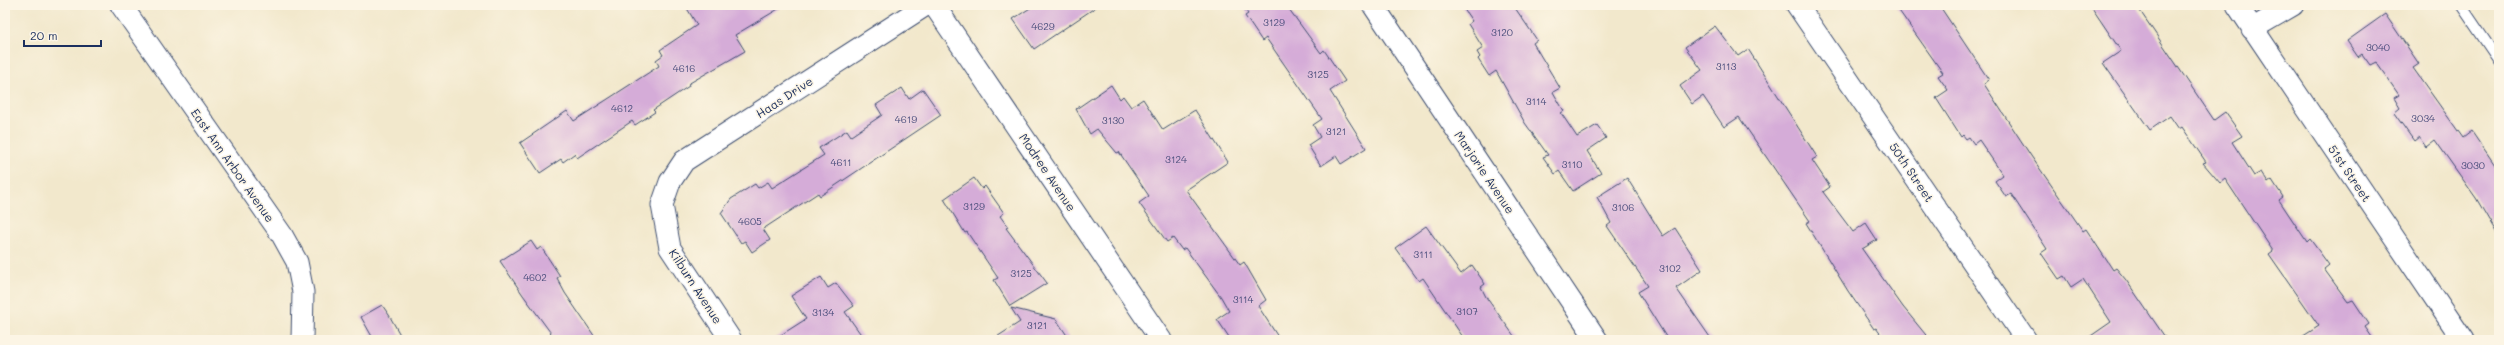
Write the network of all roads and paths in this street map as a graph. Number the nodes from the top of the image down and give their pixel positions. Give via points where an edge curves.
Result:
1 (121, 5) edge
2 (926, 5) edge
3 (934, 5) edge
4 (1374, 5) edge
5 (1797, 5) edge
6 (2237, 5) edge
7 (2293, 5) edge
8 (2461, 5) edge
9 (2252, 29) junction
10 (2499, 61) edge
11 (662, 205) joint
12 (302, 340) edge
13 (731, 340) edge
14 (1161, 340) edge
15 (1597, 340) edge
16 (2026, 340) edge
17 (2463, 340) edge

1 - 12 street, East Ann Arbor Avenue via 290,249 297,262 302,292
2 - 11 street, Haas Drive via 684,161 670,182
3 - 14 street, Modree Avenue
4 - 15 street, Marjorie Avenue
5 - 16 street, 50th Street
6 - 9 street, 51st Street
7 - 9 street
8 - 10 lane
9 - 17 street, 51st Street
11 - 13 street, Kilburn Avenue via 670,248

